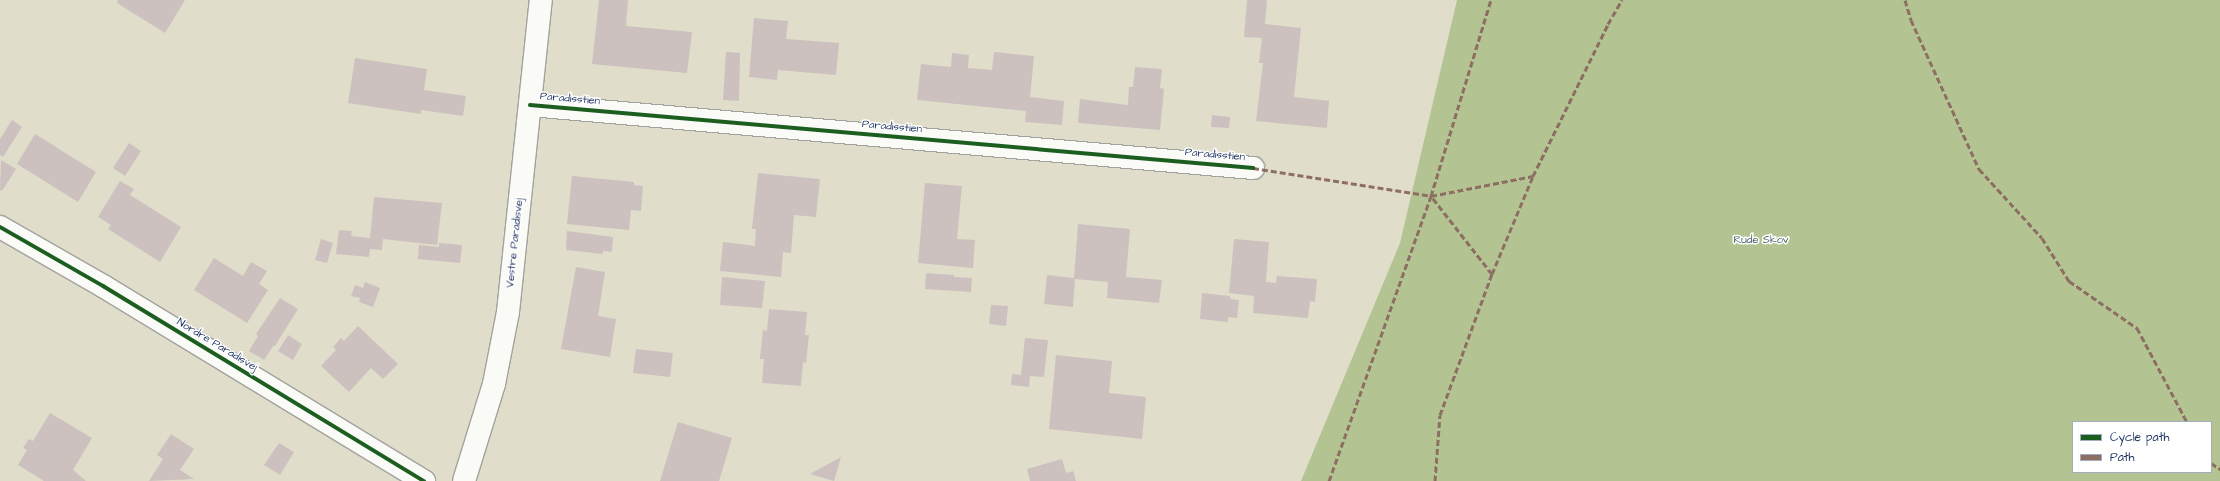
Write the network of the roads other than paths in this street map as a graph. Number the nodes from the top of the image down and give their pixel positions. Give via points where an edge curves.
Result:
1 (541, 0) edge
2 (530, 105) junction
3 (1253, 168) dead end
4 (0, 227) edge
5 (424, 481) edge
6 (464, 481) edge

1 - 2 street, Vestre Paradisvej
2 - 3 street, Paradisstien
2 - 6 street, Vestre Paradisvej via 508,312 494,384
4 - 5 street, Nordre Paradisvej

